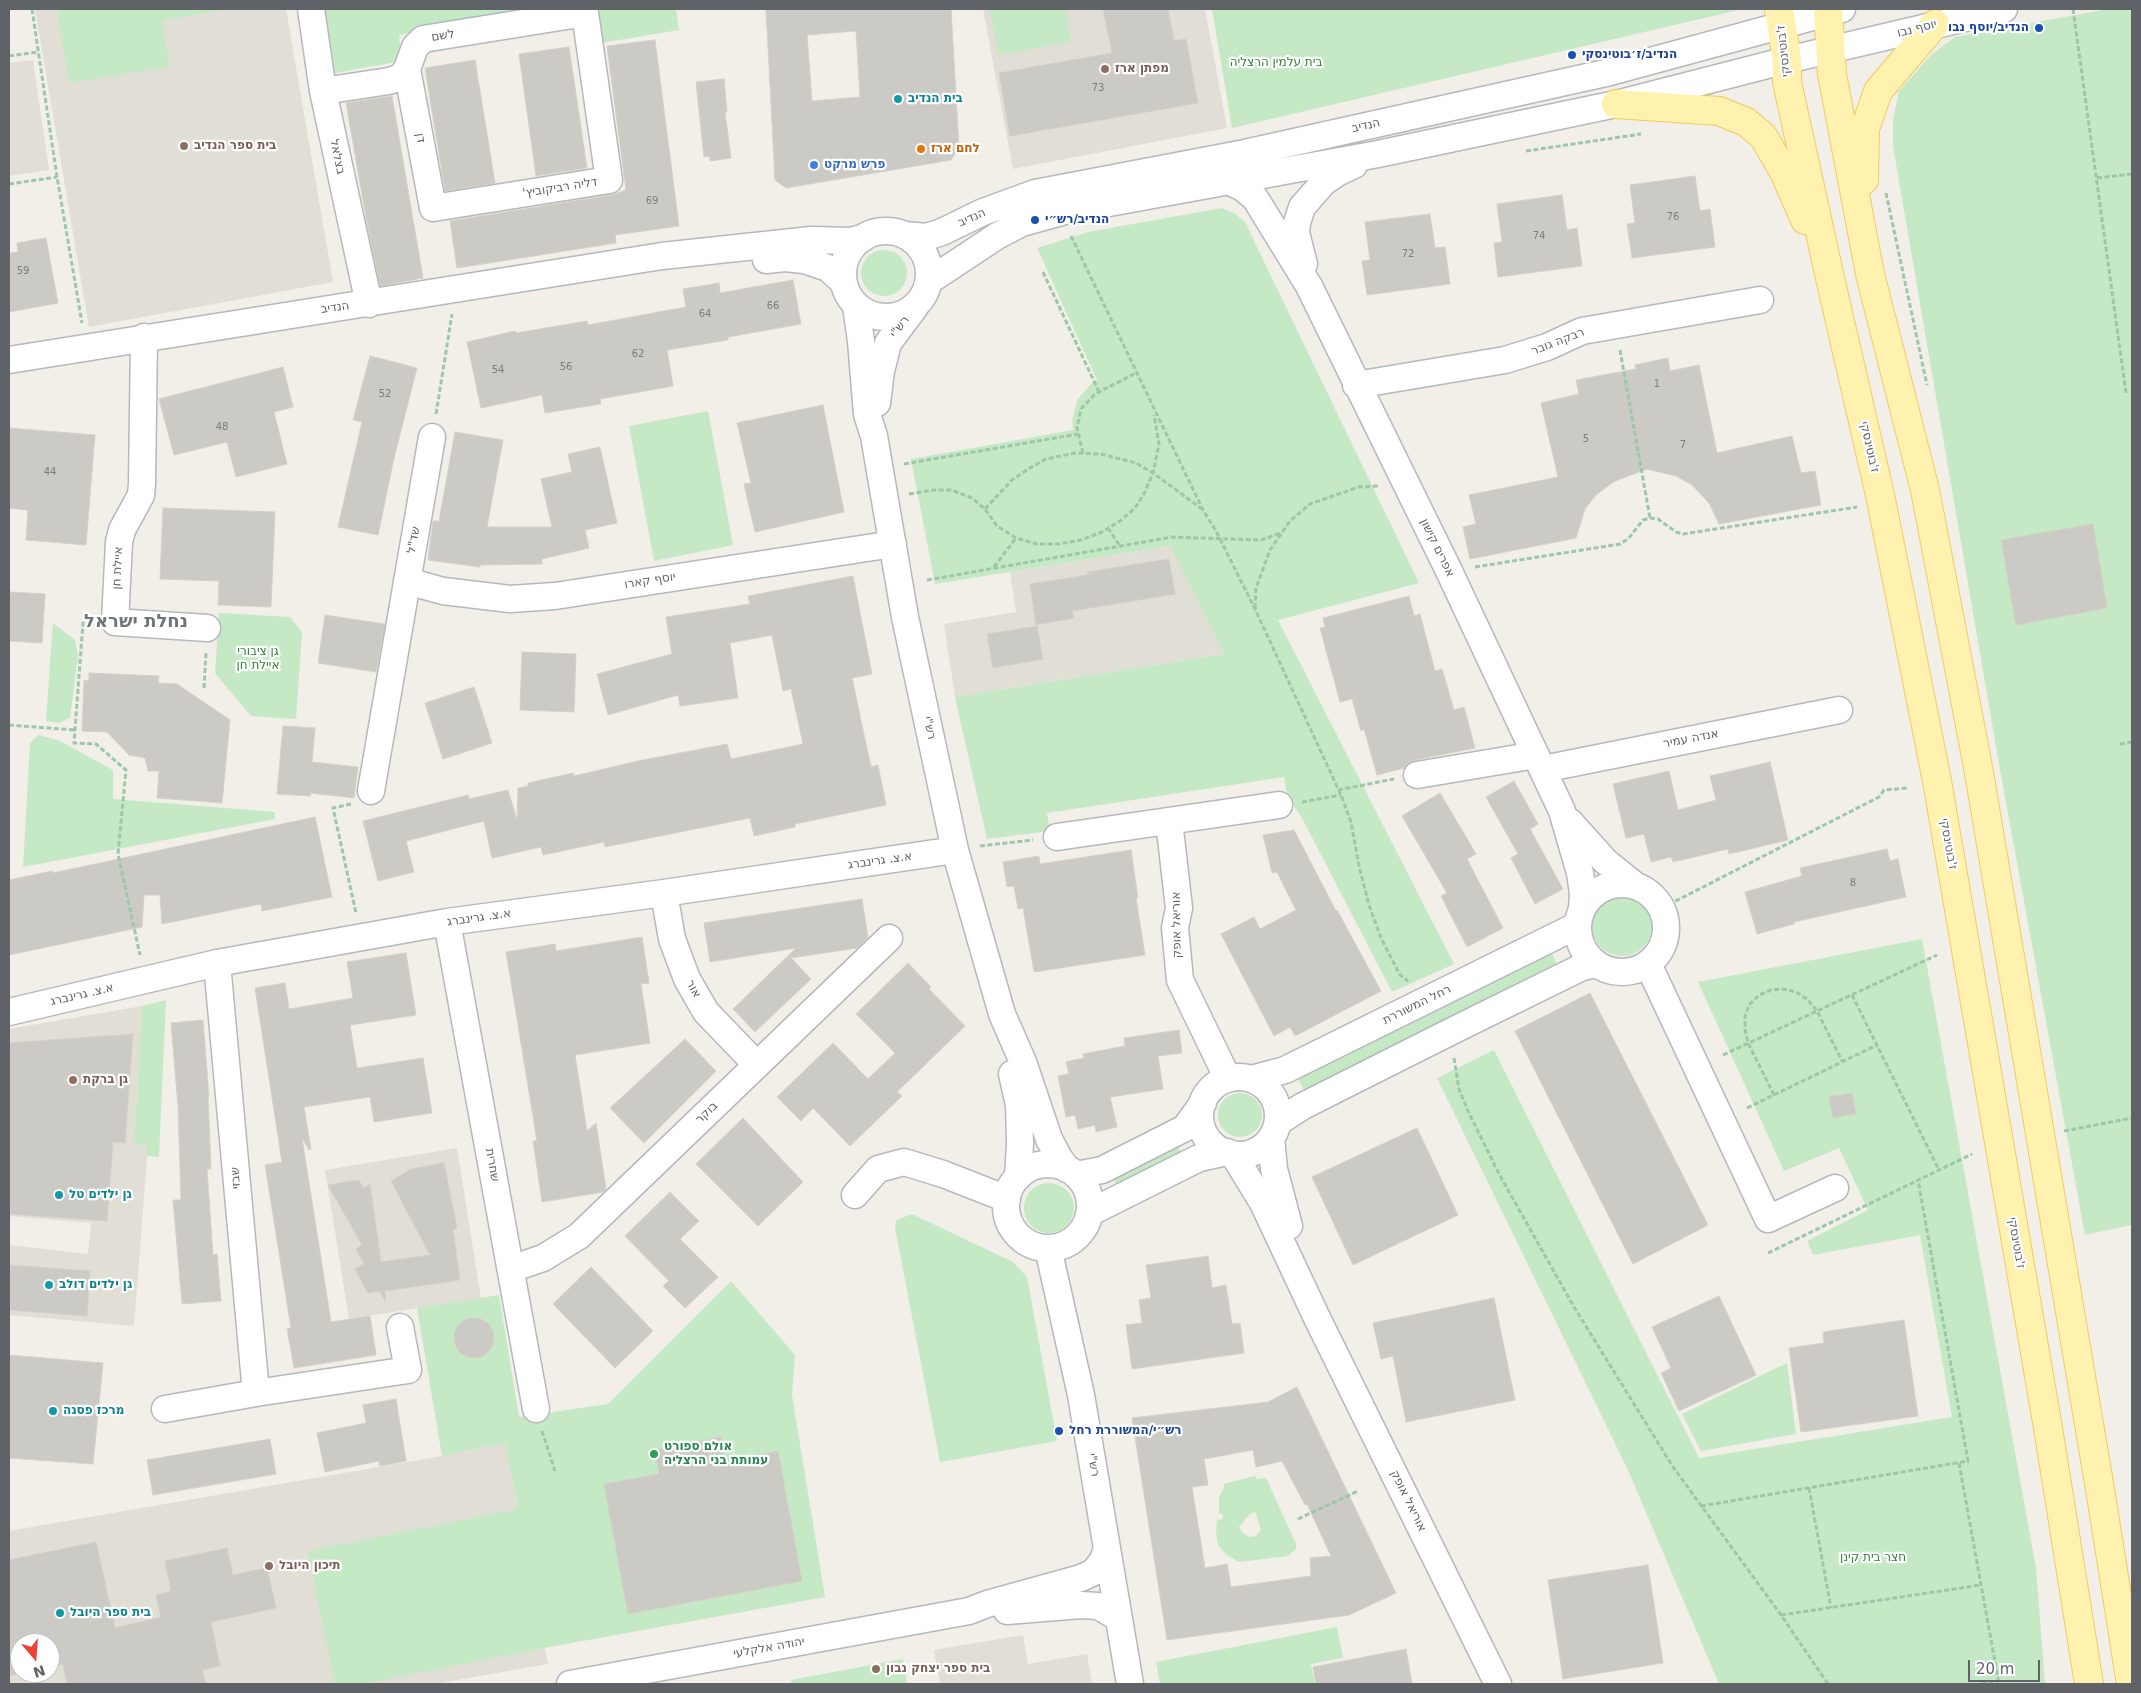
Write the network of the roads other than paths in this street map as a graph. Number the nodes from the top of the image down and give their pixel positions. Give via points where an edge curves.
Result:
1 (311, 9) edge
2 (2004, 9) edge
3 (1833, 10) edge
4 (585, 13) joint
5 (1780, 17) edge
6 (1935, 24) junction
7 (1832, 50) junction
8 (1787, 60) junction
9 (407, 69) junction
10 (323, 91) junction
11 (1616, 104) junction
12 (1378, 154) junction
13 (1228, 181) junction
14 (433, 208) joint
15 (905, 235) junction
16 (863, 238) junction
17 (662, 256) junction
18 (1870, 274) junction
19 (1830, 278) junction
20 (929, 281) junction
21 (843, 282) junction
22 (1309, 286) junction
23 (1760, 300) dead end
24 (369, 304) junction
25 (856, 306) junction
26 (916, 306) junction
27 (144, 337) junction
28 (9, 360) edge
29 (1356, 385) junction
30 (874, 436) junction
31 (432, 437) road end
32 (893, 544) junction
33 (407, 580) junction
34 (207, 628) road end
35 (1839, 710) dead end
36 (1540, 762) junction
37 (1417, 775) road end
38 (372, 790) road end
39 (1279, 805) road end
40 (1562, 811) junction
41 (1169, 821) junction
42 (1057, 837) road end
43 (955, 850) junction
44 (1636, 886) junction
45 (664, 894) junction
46 (1580, 915) junction
47 (447, 922) junction
48 (889, 938) dead end
49 (217, 963) junction
50 (1596, 964) junction
51 (1648, 964) junction
52 (9, 1012) edge
53 (1002, 1014) junction
54 (757, 1065) junction
55 (1240, 1079) junction
56 (1203, 1103) junction
57 (1274, 1130) junction
58 (1230, 1153) junction
59 (1072, 1172) junction
60 (1018, 1176) junction
61 (1835, 1188) dead end
62 (855, 1195) dead end
63 (1007, 1199) junction
64 (1089, 1213) junction
65 (1048, 1248) junction
66 (511, 1269) junction
67 (1317, 1318) junction
68 (400, 1327) dead end
69 (256, 1393) junction
70 (536, 1408) road end
71 (165, 1409) dead end
72 (1107, 1548) junction
73 (968, 1611) junction
74 (1119, 1618) junction
75 (570, 1684) edge
76 (1130, 1684) edge
77 (1498, 1684) edge
78 (2089, 1684) edge
79 (2131, 1684) edge

1 - 10 street, בצלאל
2 - 6 street, יוסף נבו
3 - 5 street, הנדיב
3 - 7 main road
4 - 9 street, לשם via 423,39 415,47
4 - 14 street, 'דליה רביקוביץ via 609,180
5 - 8 main road, ז'בוטינסקי
5 - 15 street, הנדיב via 1610,72 1245,153 1035,194 926,237
6 - 7 street, יוסף נבו
6 - 18 main road via 1878,91 1865,129 1863,162
7 - 8 street
7 - 18 main road via 1832,74
8 - 11 street
8 - 19 main road, ז'בוטינסקי via 1788,82
9 - 10 street via 401,77 389,81
9 - 14 street, דן
10 - 24 street, בצלאל
11 - 12 street
11 - 19 main road via 1719,111 1746,122 1764,136 1784,172
12 - 13 street
12 - 22 street, אפרים קישון via 1336,173 1302,207 1296,233
13 - 20 street via 1065,211 1022,223 970,252
13 - 22 street, אפרים קישון via 1255,198
15 - 16 street via 880,231
15 - 20 street via 927,259
16 - 17 street, הנדיב via 811,240
16 - 21 street via 846,256
17 - 21 street, הנדיב via 718,265 785,258 804,260 828,268
17 - 24 street, הנדיב
18 - 79 main road via 1925,490 1978,767
19 - 78 main road, ז'בוטינסקי via 1880,495 1937,781
20 - 26 street via 925,295
21 - 25 street
22 - 29 street, אפרים קישון
23 - 29 street, רבקה גובר via 1582,331 1506,360
24 - 27 street, הנדיב
25 - 26 street via 879,318 905,314
25 - 30 street, רש"י via 867,414
26 - 30 street, רש"י via 888,343 881,371
27 - 28 street, הנדיב
27 - 34 street, איילת חן via 141,495 119,542 115,622
29 - 36 street, אפרים קישון
30 - 32 street, רש"י
31 - 33 street, שד"ל
32 - 33 street, יוסף קארו via 555,596 510,599 443,591
32 - 43 street, רש"י via 905,617
33 - 38 street, שד"ל
35 - 36 street, אנדה עמיר
36 - 37 street, אנדה עמיר
36 - 40 street, אפרים קישון
39 - 41 street
40 - 44 street, אפרים קישון via 1597,854
40 - 46 street, אפרים קישון via 1580,872 1583,893
41 - 42 street
41 - 55 street, אוריאל אופק via 1179,908 1175,928 1180,980
43 - 45 street, א.צ. גרינברג
43 - 53 street, רש"י
44 - 46 street via 1622,884 1601,889 1590,897
44 - 51 street via 1648,892 1662,908 1666,922 1664,942
45 - 47 street, א.צ. גרינברג
45 - 54 street, אור via 672,939 687,979 706,1012
46 - 50 street via 1579,942
46 - 55 street, רחל המשוררת via 1574,928 1285,1070
47 - 49 street, א.צ. גרינברג
47 - 66 street, שחרית
48 - 54 street, בוקר
49 - 52 street, א.צ. גרינברג
49 - 69 street, שבזי
50 - 51 street via 1608,971 1622,973
50 - 57 street via 1582,967 1303,1106
51 - 61 street via 1768,1219
53 - 59 street, רש"י via 1023,1062 1049,1139 1059,1158
53 - 60 street, רש"י via 1018,1105
54 - 66 street, בוקר via 579,1236 543,1258
55 - 56 street via 1212,1089
55 - 57 street via 1262,1084 1271,1093 1276,1104
56 - 58 street via 1201,1116 1205,1134 1212,1144
56 - 59 street via 1185,1128 1102,1170
57 - 58 street via 1262,1147 1252,1153
57 - 67 street, אוריאל אופק via 1274,1169 1279,1196
58 - 64 street via 1199,1158
58 - 67 street, אוריאל אופק via 1263,1203
59 - 60 street via 1055,1165 1042,1165
59 - 64 street via 1088,1193
60 - 63 street
62 - 63 street via 878,1169 904,1162
63 - 65 street via 1008,1219 1018,1236
64 - 65 street via 1082,1230 1073,1239 1061,1246
65 - 72 street, רש"י via 1081,1395
66 - 70 street, שחרית
67 - 77 street, אוריאל אופק
68 - 69 street via 408,1370
69 - 71 street
72 - 73 street, יהודה אלקלעי via 1094,1572 1081,1578
72 - 74 street, רש"י
73 - 74 street, יהודה אלקלעי via 991,1613 1081,1605 1098,1606
73 - 75 street, יהודה אלקלעי
74 - 76 street, רש"י

